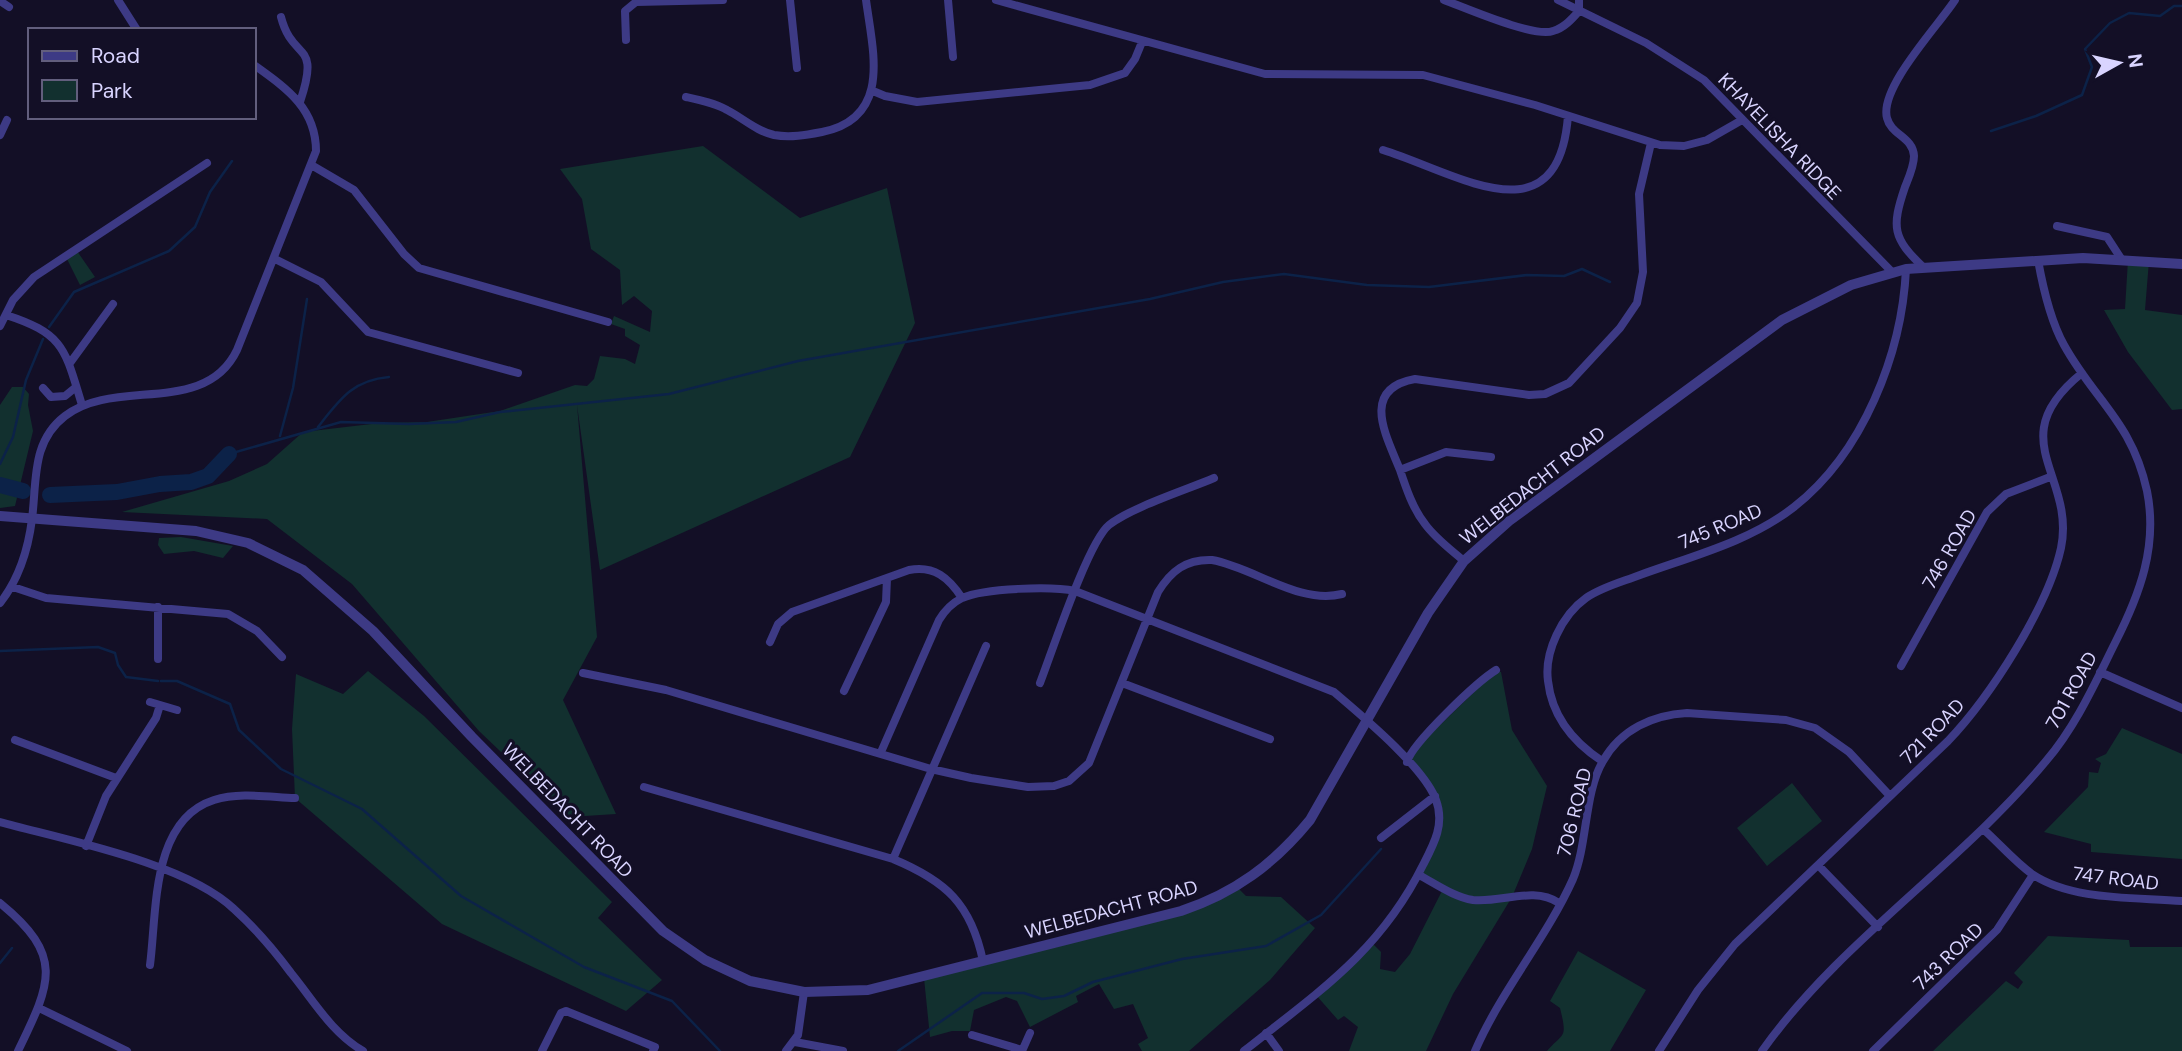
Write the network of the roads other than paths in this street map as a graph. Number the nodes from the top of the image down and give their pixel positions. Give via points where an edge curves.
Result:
1 (118, 0) edge
2 (723, 0) edge
3 (790, 0) edge
4 (866, 0) edge
5 (948, 0) edge
6 (996, 0) edge
7 (1444, 0) edge
8 (1558, 0) edge
9 (1579, 0) edge
10 (1955, 0) edge
11 (0, 1) edge
12 (9, 7) dead end
13 (1579, 11) junction
14 (281, 17) dead end
15 (136, 28) edge
16 (625, 40) dead end
17 (1142, 42) junction
18 (953, 57) dead end
19 (256, 67) edge
20 (797, 68) dead end
21 (873, 90) junction
22 (687, 97) dead end
23 (300, 102) junction
24 (1568, 116) junction
25 (7, 120) dead end
26 (1742, 120) junction
27 (0, 135) edge
28 (1651, 143) junction
29 (1383, 150) dead end
30 (207, 163) dead end
31 (313, 166) junction
32 (2057, 226) dead end
33 (275, 259) junction
34 (2038, 260) junction
35 (2122, 260) junction
36 (2182, 264) edge
37 (1923, 267) junction
38 (1906, 269) junction
39 (1892, 272) junction
40 (113, 304) dead end
41 (6, 315) junction
42 (608, 322) dead end
43 (0, 326) edge
44 (70, 363) junction
45 (518, 373) dead end
46 (2082, 373) junction
47 (76, 387) junction
48 (43, 388) dead end
49 (82, 405) junction
50 (1490, 457) dead end
51 (1399, 470) junction
52 (2050, 477) junction
53 (1214, 478) dead end
54 (0, 516) edge
55 (32, 519) junction
56 (1464, 561) junction
57 (887, 578) junction
58 (13, 587) junction
59 (1075, 591) junction
60 (1342, 593) dead end
61 (962, 598) junction
62 (0, 603) edge
63 (158, 607) junction
64 (1147, 618) junction
65 (769, 642) dead end
66 (986, 646) dead end
67 (282, 657) dead end
68 (158, 659) dead end
69 (1900, 666) dead end
70 (1496, 670) dead end
71 (583, 673) dead end
72 (2100, 673) junction
73 (1040, 683) dead end
74 (1122, 683) junction
75 (845, 691) dead end
76 (2182, 708) edge
77 (177, 710) dead end
78 (1367, 722) junction
79 (1270, 739) dead end
80 (15, 740) dead end
81 (881, 752) junction
82 (1602, 761) junction
83 (1407, 762) junction
84 (931, 769) junction
85 (116, 778) junction
86 (644, 787) dead end
87 (1434, 796) junction
88 (1890, 796) junction
89 (295, 798) dead end
90 (0, 822) edge
91 (1983, 829) junction
92 (1381, 838) dead end
93 (86, 845) junction
94 (893, 859) junction
95 (1819, 866) junction
96 (162, 869) junction
97 (1419, 875) junction
98 (2034, 875) junction
99 (2182, 901) edge
100 (0, 903) edge
101 (1559, 903) junction
102 (1878, 927) junction
103 (983, 961) junction
104 (150, 965) dead end
105 (804, 992) junction
106 (39, 1008) junction
107 (1030, 1033) dead end
108 (1266, 1033) junction
109 (972, 1035) dead end
110 (794, 1042) junction
111 (18, 1051) edge
112 (127, 1051) edge
113 (363, 1051) edge
114 (542, 1051) edge
115 (653, 1051) edge
116 (786, 1051) edge
117 (843, 1051) edge
118 (1022, 1051) edge
119 (1244, 1051) edge
120 (1279, 1051) edge
121 (1475, 1051) edge
122 (1659, 1051) edge
123 (1762, 1051) edge
124 (1873, 1051) edge

1 - 15 street
2 - 16 street via 636,2 625,11
3 - 20 street
4 - 21 street
5 - 18 street
6 - 17 street
7 - 13 street via 1545,33 1562,27
8 - 13 street, KHAYELISHA RIDGE
9 - 13 street
10 - 37 street via 1898,74 1885,115 1913,150 1897,229 1903,247
11 - 12 street
13 - 26 street, KHAYELISHA RIDGE via 1685,67 1715,89
14 - 23 street via 310,65
17 - 21 street via 1125,73 1090,85 917,102
17 - 24 street via 1265,74 1423,75
19 - 23 street
21 - 22 street via 859,113 843,125 788,136 764,132 728,110
23 - 31 street via 311,118 316,138
24 - 28 street
24 - 29 street via 1567,137 1554,170 1523,191 1502,190
25 - 27 street
26 - 28 street via 1717,136 1684,146
26 - 39 street, KHAYELISHA RIDGE
28 - 51 street via 1639,194 1642,285 1623,324 1569,383 1545,394 1415,379 1394,387 1385,397 1381,417
30 - 41 street via 34,277
31 - 33 street
31 - 42 street via 354,190 419,268
32 - 35 street via 2107,237
33 - 45 street via 321,282 368,332 482,368
33 - 49 street via 234,357 218,375 182,390
34 - 35 street, WELBEDACHT ROAD
34 - 37 street, WELBEDACHT ROAD
34 - 46 street, 701 ROAD via 2058,331
35 - 36 street, WELBEDACHT ROAD
37 - 38 street, WELBEDACHT ROAD
38 - 39 street, WELBEDACHT ROAD
38 - 82 street, 745 ROAD via 1891,361 1848,445 1819,483 1795,506 1750,535 1602,589 1584,599 1564,621 1547,673 1549,691 1569,733
39 - 56 street, WELBEDACHT ROAD via 1851,285 1782,320 1509,521
40 - 44 street
41 - 43 street
41 - 44 street via 48,333
44 - 47 street
46 - 52 street, 721 ROAD via 2048,413 2043,450
46 - 72 street, 701 ROAD via 2120,421 2133,446 2150,518 2143,582
47 - 48 street via 65,396 51,397
47 - 49 street
49 - 55 street via 55,424 45,438 35,474
50 - 51 street via 1446,452
51 - 56 street via 1423,522
52 - 69 street, 746 ROAD via 2006,494 1987,512
52 - 88 street, 721 ROAD via 2063,517 2061,547 2030,621 1974,712
53 - 59 street via 1109,525
54 - 55 street, WELBEDACHT ROAD
55 - 58 street
55 - 105 street, WELBEDACHT ROAD via 196,531 248,543 303,570 373,631 663,931 734,975
56 - 78 street, WELBEDACHT ROAD via 1428,613
57 - 61 street via 915,569 930,570 945,577
57 - 65 street via 792,612 778,624
57 - 75 street via 884,607
58 - 62 street
58 - 63 street via 46,598
59 - 61 street via 1046,587
59 - 64 street
59 - 73 street
60 - 64 street via 1328,597 1310,594 1233,565 1201,560 1183,565 1169,577
61 - 81 street via 939,620
63 - 67 street via 233,616 257,631
63 - 68 street
64 - 74 street
64 - 78 street via 1327,688
66 - 84 street
70 - 83 street via 1480,680 1423,738
71 - 81 street via 666,690
72 - 76 street
72 - 91 street, 701 ROAD via 2048,759
74 - 79 street
74 - 84 street via 1092,758 1063,784 1028,787
77 - 85 street via 155,704 156,719
78 - 83 street
78 - 103 street, WELBEDACHT ROAD via 1310,820 1284,850 1237,887 1181,911
80 - 85 street
81 - 84 street
82 - 88 street, 706 ROAD via 1630,731 1669,714 1786,720 1815,728 1837,741
82 - 101 street, 706 ROAD via 1577,866
83 - 87 street
84 - 94 street
85 - 93 street
86 - 94 street
87 - 92 street
87 - 97 street via 1439,830
88 - 95 street, 721 ROAD
89 - 96 street via 234,797 198,807 173,833
90 - 93 street
91 - 98 street, 747 ROAD
91 - 102 street, 701 ROAD
93 - 96 street
94 - 103 street via 923,872 954,896 972,923
95 - 102 street
95 - 122 street, 721 ROAD via 1735,944 1698,990
96 - 104 street
96 - 113 street via 201,884 225,901 276,954 339,1035
97 - 101 street via 1466,898 1530,895
97 - 108 street via 1363,955
98 - 99 street, 747 ROAD via 2088,892
98 - 124 street, 743 ROAD via 1997,930
100 - 106 street via 29,928 41,950 45,979
101 - 121 street, 706 ROAD
102 - 123 street, 701 ROAD via 1795,1008
103 - 105 street, WELBEDACHT ROAD via 868,990
105 - 110 street
106 - 111 street
106 - 112 street
107 - 118 street
108 - 119 street
108 - 120 street
109 - 118 street
110 - 116 street
110 - 117 street
114 - 115 street via 566,1010 655,1047

